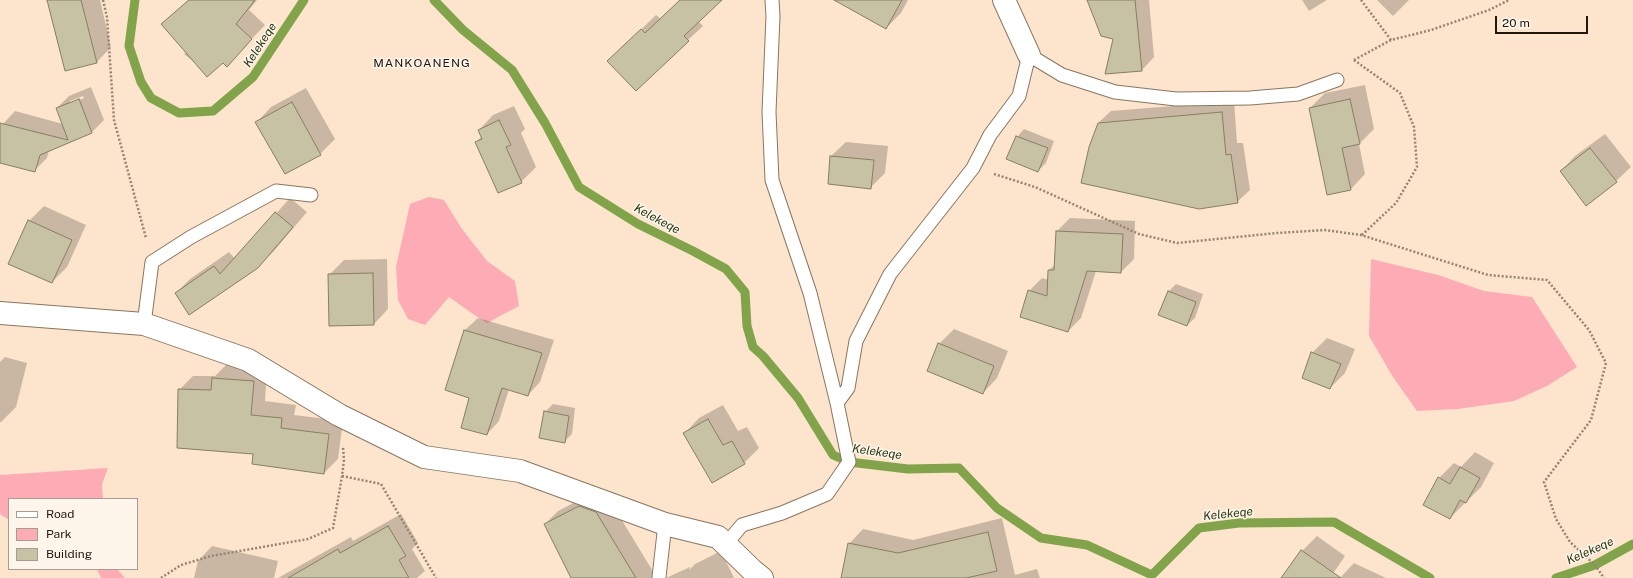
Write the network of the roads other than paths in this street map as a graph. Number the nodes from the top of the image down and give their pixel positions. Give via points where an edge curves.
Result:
1 (772, 0) edge
2 (1004, 0) edge
3 (1029, 55) junction
4 (1337, 80) road end
5 (311, 195) dead end
6 (0, 313) edge
7 (144, 324) junction
8 (837, 403) junction
9 (665, 524) junction
10 (726, 544) junction
11 (659, 577) dead end
12 (762, 578) edge

1 - 8 lane via 769,112 772,180 810,294
2 - 3 street
3 - 4 lane via 1062,75 1115,92 1176,99 1250,98 1298,94
3 - 8 lane via 1019,96 990,135 973,168 890,274 856,341 848,388
5 - 7 lane via 276,191 191,237 152,262
6 - 7 street
7 - 9 street via 248,360 339,415 424,457 520,471
8 - 10 lane via 848,462 827,494 782,513 742,525
9 - 10 street via 718,537
9 - 11 lane
10 - 12 street

